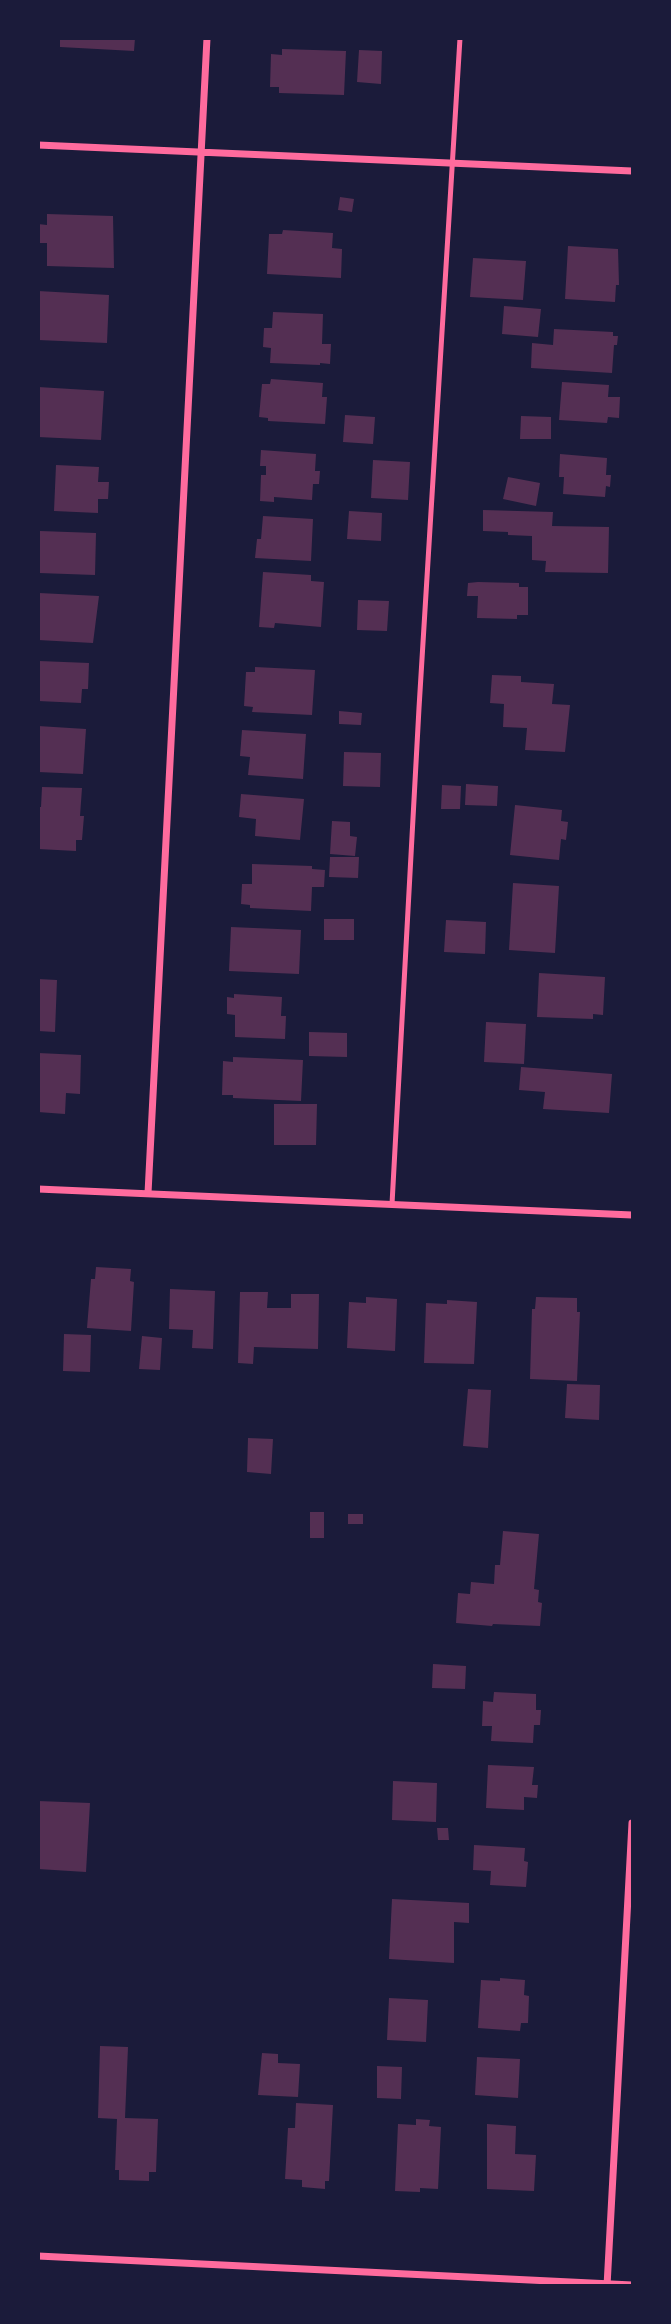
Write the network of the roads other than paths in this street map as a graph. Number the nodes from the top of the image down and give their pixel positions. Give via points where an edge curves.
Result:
1 (207, 38) edge
2 (460, 38) edge
3 (38, 145) edge
4 (201, 153) junction
5 (453, 165) junction
6 (632, 171) edge
7 (38, 1189) edge
8 (148, 1194) junction
9 (392, 1204) junction
10 (632, 1215) edge
11 (632, 1823) edge
12 (38, 2256) edge
13 (607, 2285) edge
14 (632, 2286) edge

1 - 4 street
2 - 5 lane
3 - 4 street
4 - 5 street
4 - 8 street
5 - 6 street
5 - 9 lane
7 - 8 street
8 - 9 street
9 - 10 street
11 - 13 street
12 - 13 street
13 - 14 street

